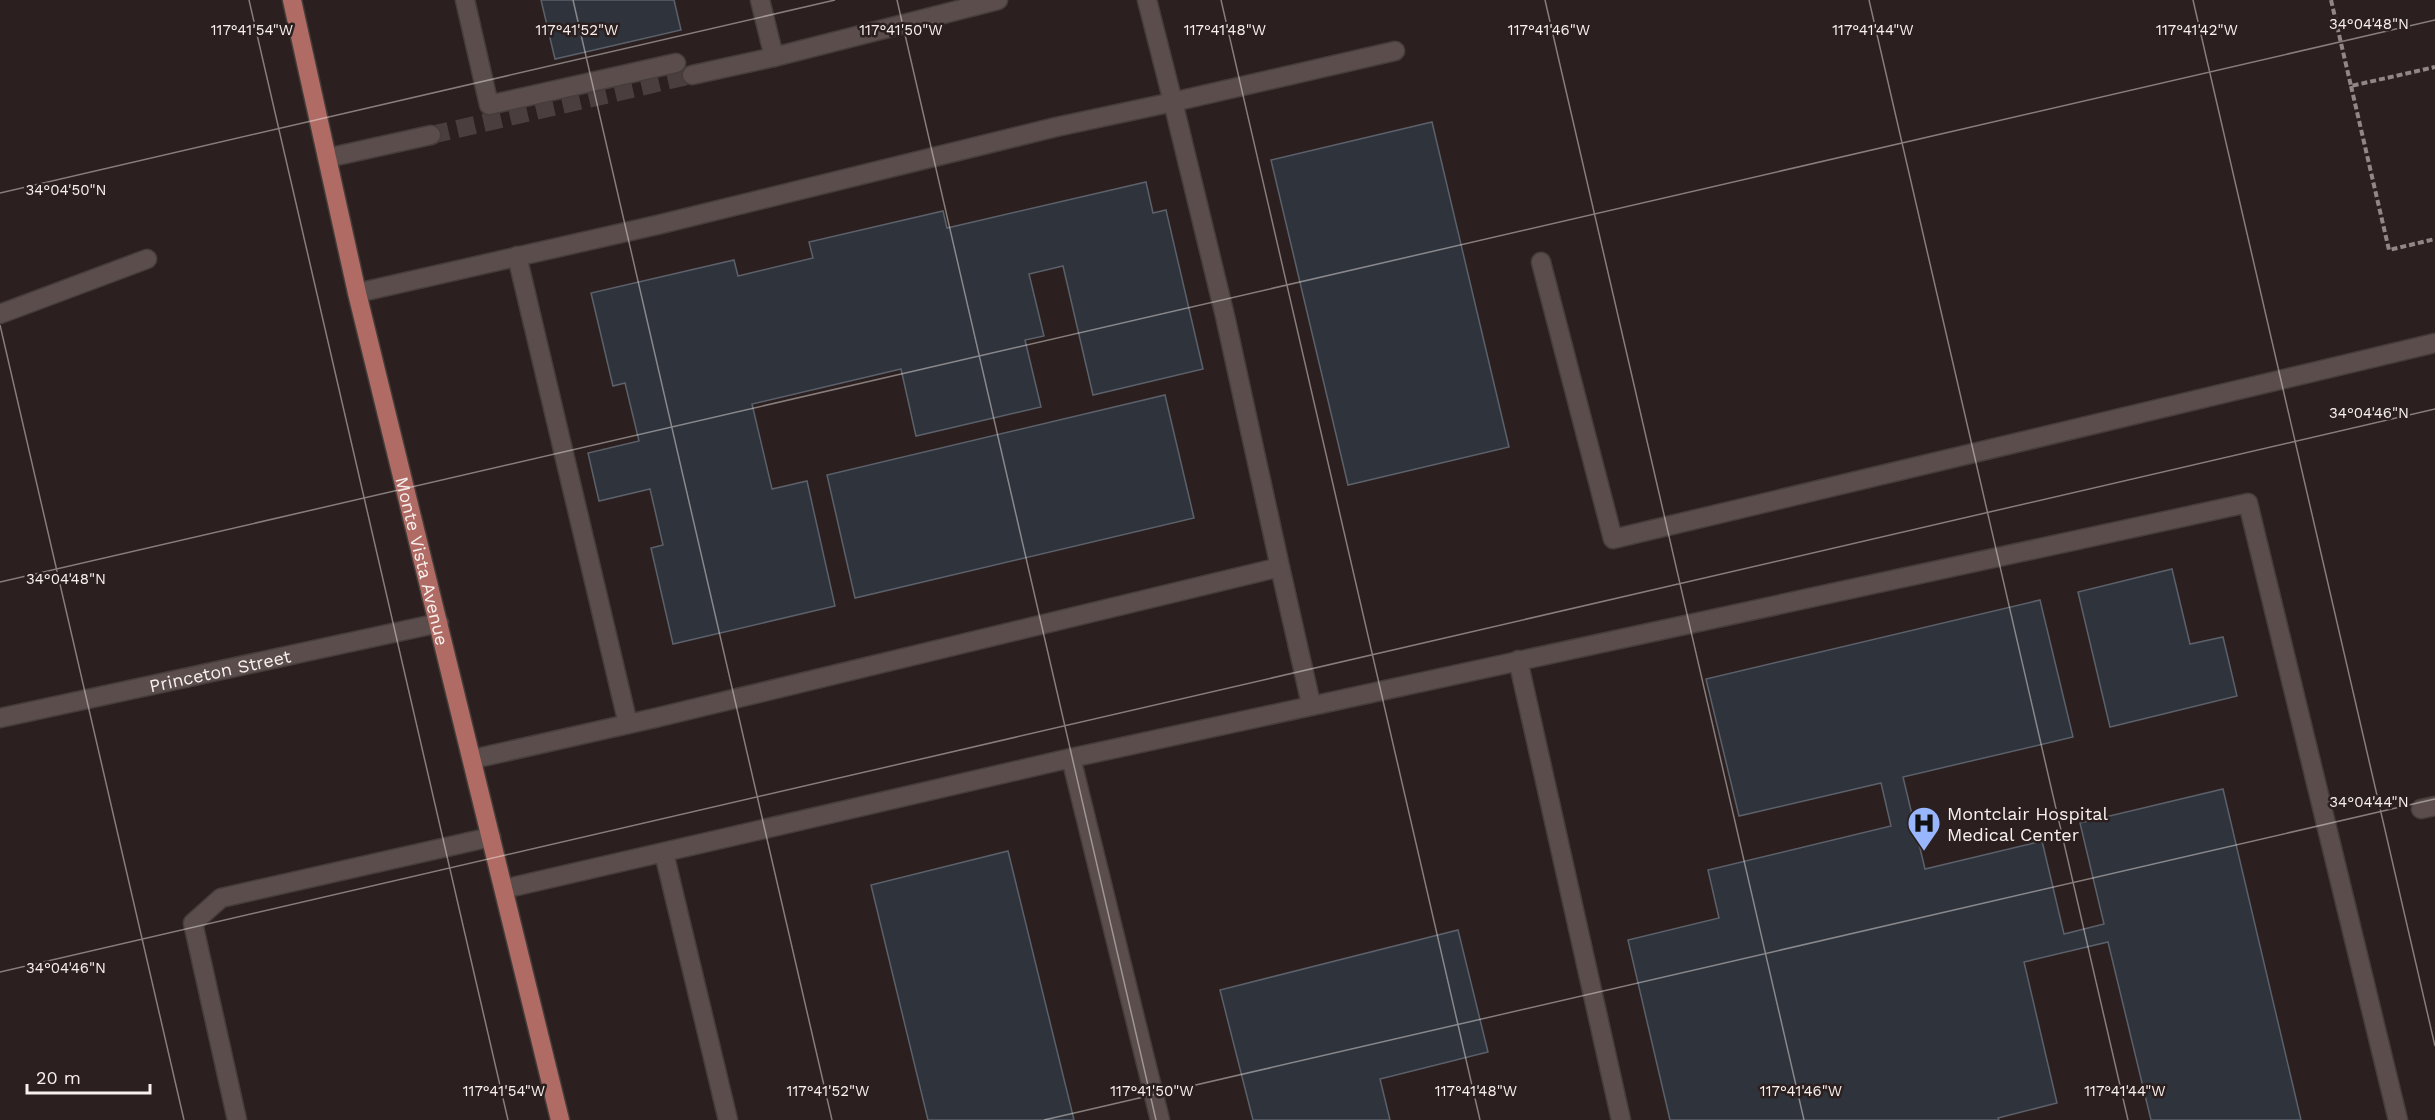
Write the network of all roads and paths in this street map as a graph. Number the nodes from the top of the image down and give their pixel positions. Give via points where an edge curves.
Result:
1 (292, 0) edge
2 (465, 0) edge
3 (760, 0) edge
4 (998, 0) edge
5 (1147, 0) edge
6 (2331, 0) edge
7 (1395, 51) dead end
8 (774, 57) junction
9 (676, 63) dead end
10 (2435, 67) edge
11 (693, 75) tunnel mouth
12 (2351, 86) junction
13 (1173, 102) junction
14 (431, 135) tunnel mouth
15 (327, 158) junction
16 (2435, 239) edge
17 (517, 256) junction
18 (147, 259) dead end
19 (1541, 262) dead end
20 (357, 293) junction
21 (0, 314) edge
22 (2435, 343) edge
23 (1280, 567) junction
24 (439, 623) junction
25 (1518, 660) junction
26 (1311, 704) junction
27 (0, 717) edge
28 (628, 724) junction
29 (1071, 758) junction
30 (473, 759) junction
31 (491, 837) junction
32 (664, 853) junction
33 (504, 889) junction
34 (237, 1120) edge
35 (560, 1120) edge
36 (728, 1120) edge
37 (1160, 1120) edge
38 (1621, 1120) edge
39 (2398, 1120) edge

1 - 15 main road, Monte Vista Avenue
2 - 9 street via 489,105
3 - 8 street
4 - 8 street
5 - 13 street
6 - 12 path
7 - 13 street
8 - 11 street
10 - 12 path
12 - 16 path via 2389,250
13 - 17 street
13 - 23 street
14 - 15 street
15 - 20 main road, Monte Vista Avenue
17 - 20 street
17 - 28 street
18 - 21 street
19 - 22 street via 1613,539
20 - 24 main road, Monte Vista Avenue
23 - 26 street
23 - 28 street
24 - 27 street, Princeton Street
24 - 30 main road, Monte Vista Avenue
25 - 26 street
25 - 38 street
25 - 39 street via 2248,503
26 - 29 street
28 - 30 street
29 - 32 street
29 - 37 street
30 - 31 main road, Monte Vista Avenue
31 - 33 main road, Monte Vista Avenue
31 - 34 street via 221,898 193,923
32 - 33 street
32 - 36 street
33 - 35 main road, Monte Vista Avenue

